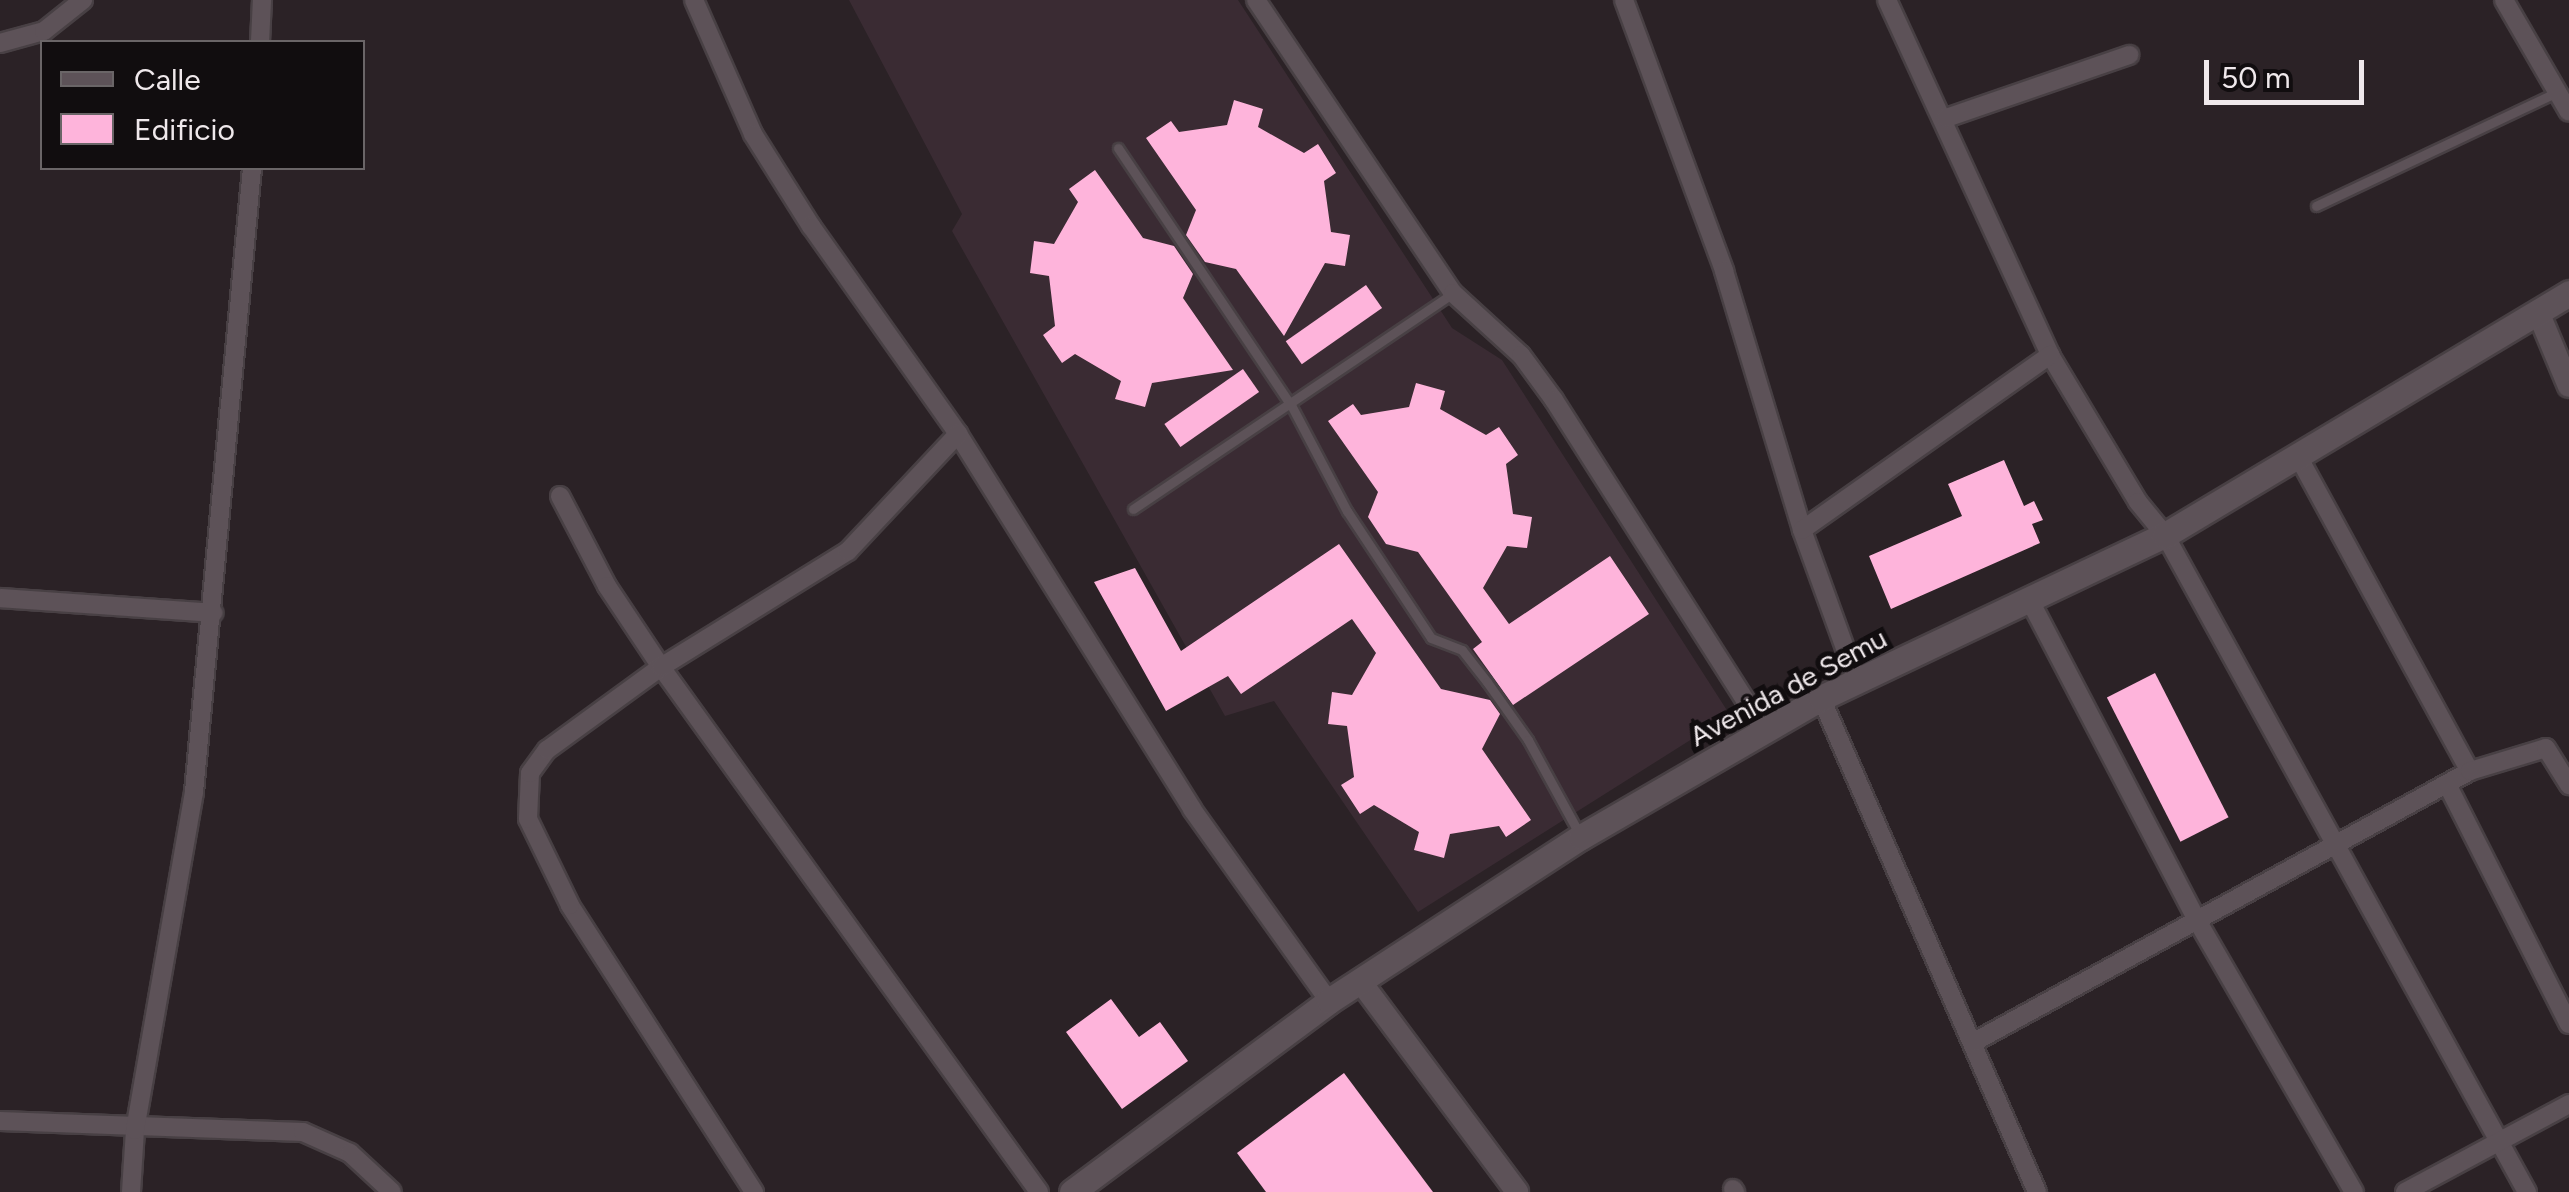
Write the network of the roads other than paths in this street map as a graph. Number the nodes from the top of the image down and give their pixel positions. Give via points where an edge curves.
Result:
1 (83, 0) edge
2 (262, 0) edge
3 (694, 0) edge
4 (1256, 0) edge
5 (1624, 0) edge
6 (2504, 0) edge
7 (1889, 1) edge
8 (260, 40) edge
9 (0, 43) edge
10 (2130, 55) dead end
11 (2557, 92) junction
12 (2569, 112) edge
13 (1946, 118) junction
14 (1118, 148) dead end
15 (252, 170) edge
16 (2316, 206) dead end
17 (1452, 293) junction
18 (2569, 293) edge
19 (2538, 312) junction
20 (2050, 355) junction
21 (2569, 386) edge
22 (1291, 406) junction
23 (958, 434) junction
24 (2300, 458) junction
25 (560, 496) dead end
26 (1133, 508) dead end
27 (1802, 530) junction
28 (2166, 536) junction
29 (0, 598) edge
30 (2029, 599) junction
31 (213, 613) junction
32 (661, 667) junction
33 (1857, 681) junction
34 (1821, 698) junction
35 (1764, 730) junction
36 (2470, 771) junction
37 (2447, 784) junction
38 (2569, 785) edge
39 (1581, 836) junction
40 (2338, 847) junction
41 (2198, 922) junction
42 (1360, 981) junction
43 (1329, 1001) junction
44 (2569, 1024) edge
45 (1974, 1042) junction
46 (2569, 1104) edge
47 (0, 1122) edge
48 (135, 1130) junction
49 (2500, 1138) junction
50 (2030, 1190) edge
51 (131, 1192) edge
52 (392, 1192) edge
53 (754, 1192) edge
54 (1039, 1192) edge
55 (1072, 1192) edge
56 (1517, 1192) edge
57 (2354, 1192) edge
58 (2406, 1192) edge
59 (2527, 1192) edge

1 - 9 street via 44,30
2 - 8 street
3 - 23 street via 753,134
4 - 17 street
5 - 27 street via 1724,272
6 - 11 street
7 - 13 street
10 - 13 street
11 - 12 street
11 - 16 lane
13 - 20 street
14 - 22 lane
15 - 31 street
17 - 22 lane
17 - 35 street via 1520,355 1554,400
18 - 19 main road, Avenida de Semu
19 - 21 street
19 - 24 main road, Avenida de Semu
20 - 27 street
20 - 28 street via 2138,502
22 - 26 lane
22 - 39 lane via 1348,511 1431,638 1462,650 1487,682
23 - 32 street via 848,552
23 - 43 street via 1182,794
24 - 28 main road, Avenida de Semu
24 - 36 street
25 - 32 street via 607,586
27 - 33 street
28 - 30 main road, Avenida de Semu
28 - 40 street
29 - 31 street
30 - 33 main road, Avenida de Semu
30 - 41 street
31 - 48 street via 194,792
32 - 53 street via 547,750 530,773 528,819 636,1015
32 - 54 street
33 - 34 main road, Avenida de Semu
34 - 35 main road, Avenida de Semu
34 - 45 street
35 - 39 main road, Avenida de Semu
36 - 37 street
36 - 38 street via 2546,748
37 - 40 street
37 - 44 street
39 - 42 main road, Avenida de Semu
40 - 41 street
40 - 49 street
41 - 45 street
41 - 57 street
42 - 43 main road, Avenida de Semu
42 - 56 street
43 - 55 main road, Avenida de Semu
45 - 50 street
46 - 49 street
47 - 48 street
48 - 51 street
48 - 52 street via 302,1132 350,1153
49 - 58 street
49 - 59 street

